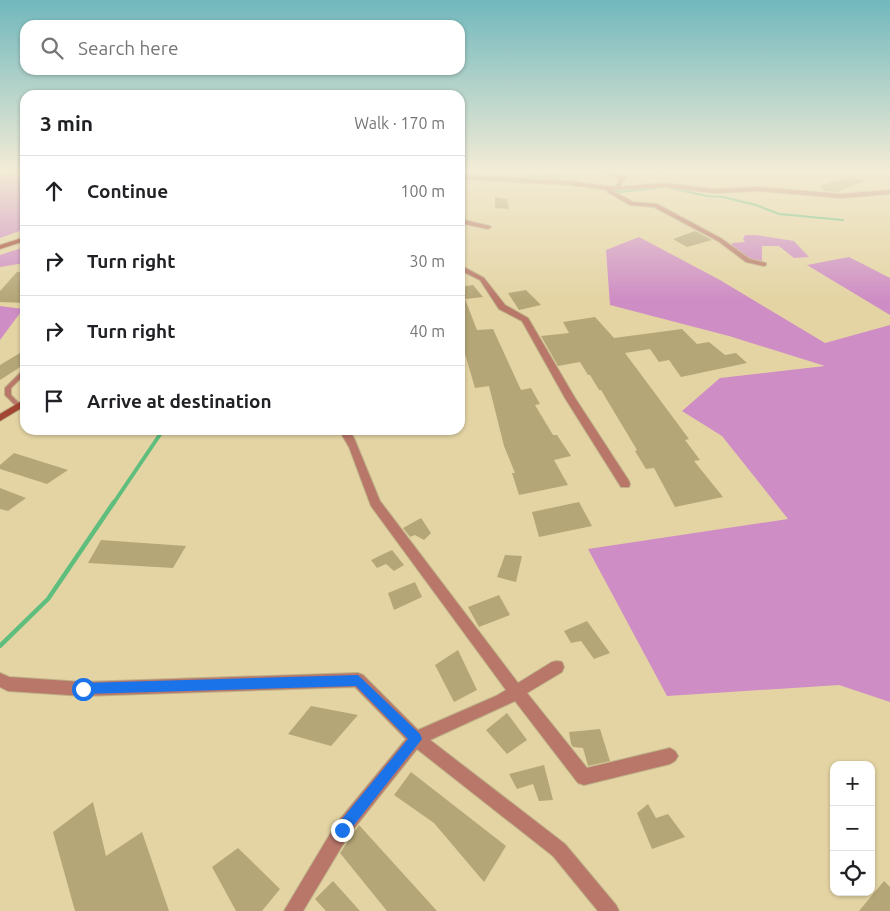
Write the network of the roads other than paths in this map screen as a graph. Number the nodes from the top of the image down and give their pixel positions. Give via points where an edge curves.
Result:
1 (673, 215) edge
2 (465, 222) edge
3 (488, 227) dead end
4 (20, 241) edge
5 (0, 248) edge
6 (764, 264) dead end
7 (465, 269) edge
8 (20, 376) edge
9 (20, 403) edge
10 (20, 405) edge
11 (0, 418) edge
12 (347, 435) edge
13 (626, 484) dead end
14 (557, 667) dead end
15 (0, 680) edge
16 (516, 691) junction
17 (416, 739) junction
18 (670, 756) dead end
19 (293, 911) edge
20 (610, 911) edge

1 - 6 street via 720,240 748,260
2 - 3 street
4 - 5 main road
7 - 13 street via 482,279 502,308 525,320 570,398
8 - 9 lane via 8,388 8,395
10 - 11 main road
12 - 16 street via 375,503
14 - 16 street
15 - 17 street via 8,684 83,689 358,680
16 - 17 street via 501,701
16 - 18 street via 584,777
17 - 19 street via 342,830
17 - 20 street via 559,850

